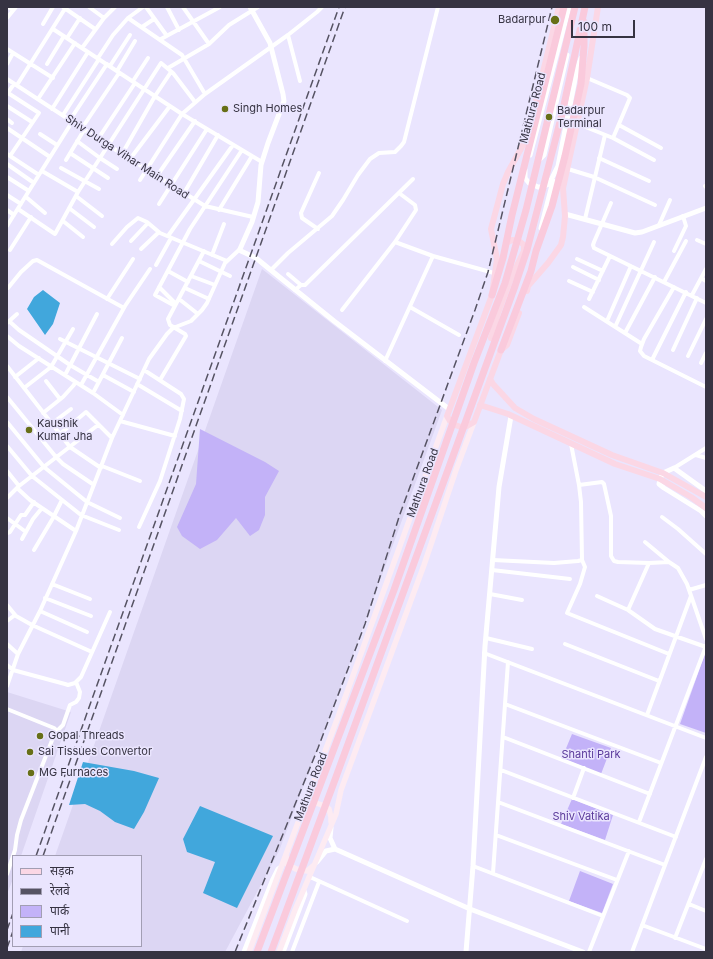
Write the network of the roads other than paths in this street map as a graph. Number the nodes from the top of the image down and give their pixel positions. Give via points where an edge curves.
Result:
1 (8, 7) edge
2 (53, 7) edge
3 (65, 7) edge
4 (88, 7) edge
5 (145, 7) edge
6 (167, 7) edge
7 (183, 7) edge
8 (258, 7) edge
9 (322, 7) edge
10 (438, 7) edge
11 (559, 7) edge
12 (564, 7) edge
13 (569, 7) edge
14 (575, 7) edge
15 (598, 7) edge
16 (113, 8) edge
17 (216, 8) edge
18 (582, 8) edge
19 (14, 9) edge
20 (251, 9) edge
21 (7, 18) edge
22 (80, 18) junction
23 (104, 18) junction
24 (128, 18) junction
25 (154, 20) junction
26 (194, 22) junction
27 (43, 24) dead end
28 (595, 26) junction
29 (142, 27) junction
30 (53, 29) junction
31 (95, 29) junction
32 (179, 30) junction
33 (130, 35) dead end
34 (288, 35) junction
35 (167, 36) junction
36 (65, 37) junction
37 (161, 39) junction
38 (135, 41) dead end
39 (75, 43) junction
40 (209, 44) junction
41 (271, 47) junction
42 (7, 48) edge
43 (82, 48) junction
44 (88, 52) junction
45 (14, 53) junction
46 (148, 58) dead end
47 (185, 58) junction
48 (98, 59) junction
49 (7, 64) edge
50 (30, 64) junction
51 (47, 64) dead end
52 (108, 65) junction
53 (170, 70) junction
54 (118, 72) junction
55 (53, 78) junction
56 (587, 78) junction
57 (7, 79) edge
58 (300, 81) dead end
59 (134, 82) junction
60 (15, 85) junction
61 (145, 89) junction
62 (8, 94) edge
63 (205, 94) junction
64 (155, 96) junction
65 (38, 100) junction
66 (195, 102) junction
67 (7, 106) edge
68 (170, 106) junction
69 (52, 109) junction
70 (182, 114) junction
71 (62, 115) junction
72 (7, 120) edge
73 (71, 121) junction
74 (195, 121) junction
75 (32, 122) junction
76 (12, 123) dead end
77 (578, 124) junction
78 (619, 124) junction
79 (7, 128) edge
80 (83, 129) junction
81 (207, 129) junction
82 (40, 134) dead end
83 (604, 134) junction
84 (218, 135) junction
85 (22, 137) junction
86 (613, 138) junction
87 (98, 139) junction
88 (77, 141) junction
89 (57, 145) junction
90 (233, 145) junction
91 (108, 146) junction
92 (661, 148) dead end
93 (242, 150) junction
94 (70, 153) junction
95 (9, 154) edge
96 (122, 154) junction
97 (530, 155) junction
98 (252, 156) junction
99 (50, 157) junction
100 (100, 158) junction
101 (599, 158) junction
102 (130, 159) junction
103 (66, 160) dead end
104 (654, 160) dead end
105 (262, 162) junction
106 (7, 164) edge
107 (535, 164) junction
108 (61, 168) dead end
109 (93, 169) junction
110 (117, 169) dead end
111 (146, 169) junction
112 (568, 169) junction
113 (40, 173) junction
114 (319, 173) dead end
115 (554, 174) junction
116 (157, 176) junction
117 (7, 177) edge
118 (594, 177) junction
119 (108, 178) dead end
120 (413, 179) dead end
121 (140, 180) dead end
122 (649, 180) dead end
123 (85, 181) junction
124 (34, 183) junction
125 (171, 185) junction
126 (538, 187) junction
127 (100, 189) dead end
128 (29, 192) junction
129 (184, 193) junction
130 (399, 193) junction
131 (77, 194) junction
132 (7, 195) edge
133 (26, 197) junction
134 (194, 200) junction
135 (670, 200) dead end
136 (611, 203) dead end
137 (159, 204) dead end
138 (655, 205) dead end
139 (20, 206) junction
140 (205, 206) junction
141 (69, 208) junction
142 (706, 208) edge
143 (7, 210) edge
144 (219, 210) junction
145 (44, 213) dead end
146 (565, 214) junction
147 (14, 215) junction
148 (102, 216) dead end
149 (683, 216) junction
150 (31, 217) junction
151 (253, 217) junction
152 (584, 219) junction
153 (62, 221) junction
154 (148, 223) junction
155 (224, 224) dead end
156 (602, 224) junction
157 (659, 225) junction
158 (7, 226) edge
159 (94, 227) dead end
160 (318, 229) junction
161 (159, 232) junction
162 (83, 237) dead end
163 (170, 237) junction
164 (131, 240) dead end
165 (696, 240) dead end
166 (182, 242) junction
167 (395, 242) junction
168 (654, 242) dead end
169 (686, 242) dead end
170 (506, 243) junction
171 (112, 244) dead end
172 (706, 244) edge
173 (141, 249) dead end
174 (240, 249) junction
175 (10, 250) dead end
176 (204, 251) junction
177 (674, 251) dead end
178 (536, 252) junction
179 (212, 255) junction
180 (433, 256) junction
181 (610, 256) junction
182 (133, 259) dead end
183 (578, 259) dead end
184 (199, 261) junction
185 (227, 261) junction
186 (156, 265) dead end
187 (631, 266) junction
188 (573, 267) dead end
189 (150, 269) dead end
190 (706, 269) edge
191 (271, 270) junction
192 (168, 271) junction
193 (641, 271) junction
194 (221, 272) junction
195 (603, 272) junction
196 (494, 273) junction
197 (288, 274) dead end
198 (192, 276) junction
199 (230, 276) dead end
200 (655, 277) junction
201 (701, 278) junction
202 (599, 280) junction
203 (569, 281) dead end
204 (706, 281) edge
205 (188, 282) junction
206 (664, 282) junction
207 (215, 285) junction
208 (301, 285) junction
209 (160, 287) junction
210 (674, 287) junction
211 (8, 288) dead end
212 (185, 288) junction
213 (295, 290) junction
214 (593, 292) junction
215 (686, 292) junction
216 (492, 294) junction
217 (694, 297) junction
218 (107, 299) junction
219 (179, 299) junction
220 (209, 299) junction
221 (589, 299) dead end
222 (706, 303) edge
223 (175, 305) junction
224 (410, 307) junction
225 (584, 307) dead end
226 (124, 308) junction
227 (342, 310) dead end
228 (17, 314) dead end
229 (97, 314) dead end
230 (198, 314) junction
231 (706, 319) edge
232 (607, 321) junction
233 (8, 322) edge
234 (615, 327) junction
235 (173, 328) junction
236 (72, 329) dead end
237 (625, 333) junction
238 (459, 335) dead end
239 (7, 336) edge
240 (476, 337) junction
241 (60, 338) dead end
242 (122, 338) dead end
243 (491, 338) junction
244 (66, 342) junction
245 (642, 344) junction
246 (79, 348) junction
247 (502, 348) junction
248 (673, 350) dead end
249 (706, 353) edge
250 (57, 356) junction
251 (688, 356) dead end
252 (96, 357) junction
253 (39, 358) junction
254 (652, 360) junction
255 (385, 361) junction
256 (701, 363) dead end
257 (109, 364) junction
258 (70, 365) junction
259 (7, 366) edge
260 (51, 367) junction
261 (144, 370) junction
262 (86, 374) junction
263 (65, 375) junction
264 (103, 375) junction
265 (15, 377) junction
266 (490, 379) junction
267 (160, 380) junction
268 (46, 381) dead end
269 (76, 382) junction
270 (99, 382) junction
271 (138, 382) junction
272 (81, 385) junction
273 (706, 387) edge
274 (24, 388) junction
275 (134, 392) junction
276 (93, 393) junction
277 (7, 397) edge
278 (60, 399) junction
279 (480, 405) junction
280 (71, 409) dead end
281 (450, 409) junction
282 (182, 411) junction
283 (43, 412) junction
284 (123, 415) junction
285 (447, 416) junction
286 (511, 416) junction
287 (120, 421) junction
288 (7, 422) edge
289 (474, 422) junction
290 (51, 424) junction
291 (98, 425) junction
292 (60, 434) junction
293 (175, 436) junction
294 (112, 438) junction
295 (571, 444) junction
296 (7, 446) edge
297 (70, 447) junction
298 (706, 448) edge
299 (696, 455) junction
300 (56, 457) junction
301 (706, 458) edge
302 (44, 467) junction
303 (101, 467) junction
304 (674, 468) junction
305 (7, 471) edge
306 (32, 476) junction
307 (661, 476) junction
308 (140, 481) dead end
309 (94, 484) junction
310 (579, 485) junction
311 (18, 487) junction
312 (706, 491) edge
313 (7, 497) edge
314 (706, 498) edge
315 (62, 500) junction
316 (34, 502) junction
317 (87, 502) junction
318 (42, 508) junction
319 (706, 508) edge
320 (81, 515) junction
321 (54, 516) junction
322 (706, 516) edge
323 (662, 517) dead end
324 (7, 518) edge
325 (120, 518) dead end
326 (15, 524) junction
327 (139, 527) dead end
328 (76, 530) junction
329 (118, 530) dead end
330 (26, 532) junction
331 (7, 533) edge
332 (22, 539) dead end
333 (645, 542) dead end
334 (34, 550) dead end
335 (706, 554) edge
336 (493, 560) junction
337 (582, 560) junction
338 (669, 562) junction
339 (649, 563) junction
340 (492, 570) junction
341 (570, 579) dead end
342 (52, 584) junction
343 (706, 585) edge
344 (689, 590) junction
345 (490, 594) junction
346 (691, 595) junction
347 (597, 596) dead end
348 (45, 598) junction
349 (90, 599) dead end
350 (522, 600) dead end
351 (7, 605) edge
352 (628, 610) junction
353 (40, 611) junction
354 (110, 612) dead end
355 (15, 614) junction
356 (91, 616) dead end
357 (7, 621) edge
358 (32, 625) junction
359 (87, 632) dead end
360 (676, 635) junction
361 (486, 638) junction
362 (706, 639) edge
363 (7, 644) edge
364 (564, 644) dead end
365 (706, 646) edge
366 (532, 649) dead end
367 (92, 652) junction
368 (484, 653) junction
369 (18, 654) junction
370 (669, 654) junction
371 (508, 662) junction
372 (7, 665) edge
373 (13, 670) junction
374 (660, 681) junction
375 (76, 682) junction
376 (7, 684) edge
377 (505, 704) junction
378 (7, 709) edge
379 (647, 715) junction
380 (676, 726) junction
381 (56, 732) junction
382 (503, 737) junction
383 (706, 738) edge
384 (706, 757) edge
385 (661, 763) junction
386 (584, 768) junction
387 (501, 770) junction
388 (650, 794) junction
389 (573, 798) junction
390 (498, 802) junction
391 (302, 810) junction
392 (638, 822) junction
393 (331, 826) junction
394 (496, 835) junction
395 (676, 837) junction
396 (335, 849) junction
397 (287, 851) junction
398 (629, 852) junction
399 (13, 855) edge
400 (12, 859) edge
401 (706, 859) edge
402 (316, 862) junction
403 (665, 865) junction
404 (473, 866) junction
405 (281, 867) junction
406 (493, 873) junction
407 (7, 874) edge
408 (310, 877) junction
409 (617, 880) junction
410 (319, 882) junction
411 (304, 891) junction
412 (689, 904) junction
413 (470, 909) junction
414 (706, 911) edge
415 (603, 916) junction
416 (407, 921) dead end
417 (642, 925) junction
418 (675, 938) junction
419 (706, 949) edge
420 (244, 952) edge
421 (249, 952) edge
422 (257, 952) edge
423 (271, 952) edge
424 (279, 952) edge
425 (283, 952) edge
426 (292, 952) edge
427 (466, 952) edge
428 (583, 952) edge
429 (589, 952) edge
430 (632, 952) edge

1 - 19 street
2 - 27 street
3 - 22 street
3 - 30 street
4 - 23 street
5 - 24 street
5 - 25 street
6 - 32 street
7 - 26 street
8 - 20 street
9 - 34 street
10 - 160 street via 404,142 395,152 379,153 370,158 332,216
11 - 196 main road, Mathura Road via 528,133 503,184 491,228 497,259
12 - 170 highway
13 - 97 street
14 - 422 highway, Mathura Road via 526,210 505,283 394,590
15 - 28 main road
16 - 23 street
17 - 26 street
18 - 107 street via 544,155
18 - 178 highway via 584,46 581,84 558,184
18 - 423 highway, Mathura Road via 562,114 527,250
19 - 21 street
20 - 40 street
20 - 41 street
22 - 31 street
22 - 36 street
23 - 31 street
24 - 29 street
24 - 48 street via 113,34
25 - 29 street
25 - 35 street
26 - 32 street
26 - 40 street
28 - 56 main road
28 - 115 street via 579,64 558,166
29 - 37 street
30 - 36 street
30 - 50 street
31 - 43 street
32 - 35 street
33 - 52 street
34 - 41 street
34 - 58 street
35 - 37 street
36 - 39 street
36 - 51 street
37 - 47 street
38 - 54 street
39 - 43 street
39 - 55 street
40 - 47 street
41 - 63 street
41 - 105 street via 284,100
42 - 45 street
43 - 44 street
44 - 48 street
44 - 69 street
45 - 49 street
45 - 50 street
46 - 59 street
47 - 53 street
47 - 63 street
48 - 52 street
48 - 71 street
50 - 55 street
50 - 60 street
52 - 54 street
52 - 73 street
53 - 61 street via 160,64
53 - 64 street
53 - 66 street
54 - 59 street
54 - 80 street
55 - 65 street
56 - 77 main road
56 - 78 street via 629,96
57 - 60 street, Shiv Durga Vihar Main Road
59 - 61 street
59 - 87 street
60 - 62 street
60 - 65 street, Shiv Durga Vihar Main Road
61 - 64 street
61 - 91 street
62 - 75 street via 38,112
63 - 66 street
64 - 68 street
64 - 96 street
65 - 69 street, Shiv Durga Vihar Main Road
66 - 70 street
67 - 75 street
68 - 70 street
68 - 102 street
69 - 71 street, Shiv Durga Vihar Main Road
70 - 74 street
70 - 111 street
71 - 73 street, Shiv Durga Vihar Main Road
72 - 76 street
73 - 80 street, Shiv Durga Vihar Main Road
73 - 89 street
74 - 81 street
74 - 116 street
75 - 85 street
77 - 83 street
77 - 112 main road
78 - 86 street
78 - 92 street
79 - 85 street
80 - 87 street, Shiv Durga Vihar Main Road
80 - 88 street
81 - 84 street
81 - 125 street
82 - 89 street
83 - 86 street
83 - 101 street
84 - 90 street
84 - 129 street
85 - 95 street
85 - 99 street
86 - 104 street
87 - 91 street, Shiv Durga Vihar Main Road
88 - 94 street
88 - 100 street
89 - 99 street
90 - 93 street
90 - 134 street
91 - 96 street, Shiv Durga Vihar Main Road
91 - 100 street
93 - 98 street
93 - 140 street
94 - 103 street
94 - 109 street
95 - 113 street
96 - 102 street, Shiv Durga Vihar Main Road
97 - 107 street
97 - 126 street via 525,171 526,178 529,183
98 - 105 street
98 - 144 street
99 - 113 street
100 - 109 street
100 - 110 street
101 - 118 street
101 - 122 street
102 - 111 street, Shiv Durga Vihar Main Road
105 - 151 street via 258,202
106 - 124 street
107 - 126 street via 532,179
108 - 123 street
109 - 119 street
109 - 123 street
111 - 116 street, Shiv Durga Vihar Main Road
111 - 121 street
112 - 118 street
112 - 146 main road via 563,188
113 - 124 street
113 - 131 street
114 - 160 street via 301,213 302,218
115 - 126 street via 549,184
115 - 178 street
116 - 125 street, Shiv Durga Vihar Main Road
117 - 128 street
118 - 138 street
118 - 152 street
120 - 130 street
123 - 127 street
123 - 131 street
124 - 128 street
125 - 129 street, Shiv Durga Vihar Main Road
125 - 137 street
128 - 133 street
129 - 134 street, Shiv Durga Vihar Main Road
130 - 167 street via 416,208
130 - 208 street via 305,285
131 - 141 street
131 - 148 street
132 - 139 street
133 - 139 street
133 - 145 street
134 - 140 street, Shiv Durga Vihar Main Road
134 - 163 street
135 - 157 street
136 - 156 street
139 - 147 street
139 - 150 street
140 - 144 street, Shiv Durga Vihar Main Road
140 - 166 street
141 - 153 street
141 - 159 street
142 - 149 street
143 - 147 street
144 - 151 street, Shiv Durga Vihar Main Road
146 - 152 street
146 - 247 main road via 561,245 528,286 507,345
147 - 158 street
149 - 157 street
149 - 177 street via 686,226
150 - 153 street via 55,234
150 - 175 street
151 - 174 street
152 - 156 street
153 - 162 street
154 - 161 street
154 - 164 street
154 - 171 street via 138,218
155 - 179 street
156 - 157 street via 635,233
156 - 181 street via 593,247
160 - 191 street
161 - 163 street
161 - 173 street
163 - 166 street
163 - 186 street
165 - 172 street
166 - 176 street
166 - 192 street
167 - 180 street
167 - 227 street
168 - 193 street
169 - 206 street
170 - 216 highway
170 - 243 main road via 512,240 519,241 524,245 524,250 511,278
174 - 185 street
174 - 191 street
176 - 179 street
176 - 184 street
178 - 247 highway
179 - 185 street
180 - 196 street
180 - 224 street
181 - 187 street
181 - 195 street
182 - 218 street
183 - 195 street
184 - 194 street
184 - 198 street
185 - 194 street
187 - 193 street
187 - 232 street
188 - 202 street
189 - 226 street
190 - 201 street
191 - 213 street
192 - 205 street
192 - 209 street
193 - 200 street
193 - 234 street
194 - 199 street
194 - 207 street
195 - 202 street
196 - 216 main road, Mathura Road
197 - 208 street
198 - 205 street
198 - 207 street
200 - 206 street
200 - 237 street
201 - 204 street
201 - 217 street
202 - 214 street
203 - 214 street
205 - 212 street
206 - 210 street
207 - 220 street
208 - 213 street
209 - 223 street
209 - 223 street via 155,295
210 - 215 street
210 - 245 street
211 - 218 street via 21,272 37,260
212 - 219 street
212 - 220 street
213 - 255 street
214 - 221 street
215 - 217 street
215 - 254 street
216 - 240 main road, Mathura Road
217 - 222 street
217 - 248 street
218 - 226 street
219 - 223 street
219 - 230 street
220 - 230 street
223 - 235 street via 168,320
224 - 238 street
224 - 255 street
225 - 232 street
226 - 252 street
228 - 233 street
229 - 246 street
230 - 235 street via 191,321
231 - 251 street
232 - 234 street
233 - 250 street
234 - 237 street
235 - 261 street via 149,359
235 - 267 street via 185,333 186,336
236 - 244 street
237 - 245 street
239 - 253 street
240 - 243 main road
240 - 281 main road, Mathura Road
241 - 244 street
242 - 257 street
243 - 247 main road
244 - 246 street
244 - 250 street
245 - 254 street via 642,354
246 - 252 street
246 - 258 street
247 - 266 main road
249 - 256 street
250 - 258 street
250 - 260 street
252 - 257 street
252 - 262 street
253 - 260 street
253 - 265 street
254 - 273 street
255 - 281 street
257 - 264 street
257 - 271 street
258 - 262 street
258 - 263 street
259 - 265 street
260 - 263 street
260 - 274 street
261 - 267 street
261 - 271 street
262 - 270 street
262 - 272 street
263 - 269 street
264 - 270 street
264 - 275 street
265 - 274 street
266 - 279 main road
266 - 307 main road via 515,408 534,419
267 - 282 street via 184,397
268 - 278 street
269 - 272 street
269 - 278 street
270 - 276 street
271 - 275 street
271 - 282 street
272 - 276 street
274 - 283 street
275 - 284 street
276 - 284 street
277 - 300 street
278 - 283 street
279 - 286 main road
279 - 289 main road
280 - 290 street
281 - 285 main road, Mathura Road
282 - 293 street
283 - 290 street
284 - 287 street
285 - 289 main road via 455,425 461,427
285 - 391 main road, Mathura Road
286 - 295 main road
286 - 336 street via 499,487
287 - 293 street
287 - 294 street
288 - 302 street
289 - 393 main road via 341,790
290 - 292 street
291 - 292 street via 86,412
291 - 294 street
291 - 297 street
292 - 297 street
293 - 327 street via 160,481
294 - 303 street
295 - 307 main road via 615,464
295 - 310 street
296 - 306 street
297 - 300 street
297 - 303 street
298 - 299 street
299 - 301 street
299 - 304 street
300 - 302 street
300 - 309 street
302 - 306 street
302 - 317 street
303 - 308 street
303 - 309 street
304 - 307 street
304 - 312 street
305 - 311 street
306 - 311 street
306 - 315 street
307 - 314 main road
307 - 319 main road
307 - 322 street via 659,484
309 - 317 street
310 - 337 street
310 - 339 street via 602,482 604,484 611,516 611,556 614,561
311 - 313 street
311 - 316 street
315 - 320 street
315 - 321 street
316 - 318 street
316 - 326 street
317 - 320 street
317 - 325 street
318 - 321 street
318 - 330 street
320 - 328 street
320 - 329 street
321 - 328 street
321 - 334 street
323 - 335 street
324 - 326 street
326 - 330 street
326 - 331 street
328 - 342 street
330 - 332 street
333 - 338 street
336 - 337 street via 554,563
336 - 340 street
337 - 370 street via 585,567 567,613
338 - 339 street
338 - 344 street via 678,568
339 - 352 street
340 - 341 street
340 - 345 street
342 - 348 street
342 - 349 street
343 - 344 street
344 - 346 street
345 - 350 street
345 - 361 street
346 - 360 street
346 - 362 street
347 - 352 street
348 - 353 street
348 - 356 street
351 - 355 street
352 - 360 street via 652,627
353 - 358 street
353 - 359 street
354 - 367 street
355 - 357 street
355 - 358 street
358 - 367 street
358 - 369 street
360 - 365 street
360 - 370 street
361 - 366 street
361 - 368 street
363 - 369 street
364 - 374 street
365 - 380 street
367 - 375 street via 81,677
368 - 371 street
368 - 404 street
369 - 373 street
370 - 374 street
371 - 377 street
371 - 379 street
372 - 373 street
373 - 375 street via 68,685
373 - 376 street
374 - 379 street
375 - 381 street via 80,692 79,698 70,705 63,726
377 - 382 street
377 - 385 street
378 - 381 street via 54,728
379 - 380 street
380 - 383 street
380 - 385 street
381 - 399 street via 21,820
382 - 386 street
382 - 387 street
384 - 395 street
385 - 388 street
386 - 388 street
386 - 389 street
387 - 389 street
387 - 390 street
388 - 392 street
389 - 392 street
390 - 394 street
390 - 398 street
391 - 393 main road via 310,805 322,805 329,809
391 - 397 main road, Mathura Road
392 - 395 street
393 - 396 street via 330,838
393 - 402 main road
394 - 406 street
394 - 409 street
395 - 403 street
396 - 402 street via 326,852
396 - 413 street
397 - 402 main road via 286,862 296,869 307,871
397 - 405 main road, Mathura Road
398 - 403 street
398 - 409 street
400 - 407 street
401 - 412 street
402 - 408 main road
403 - 417 street
404 - 406 street
404 - 413 street
405 - 420 street via 273,879
405 - 421 main road, Mathura Road
406 - 415 street
408 - 410 street
408 - 411 main road
409 - 415 street
410 - 416 street
410 - 426 street
411 - 424 main road
411 - 425 street
412 - 414 street
412 - 418 street
413 - 427 street
413 - 428 street
415 - 429 street
417 - 418 street
417 - 430 street
418 - 419 street

